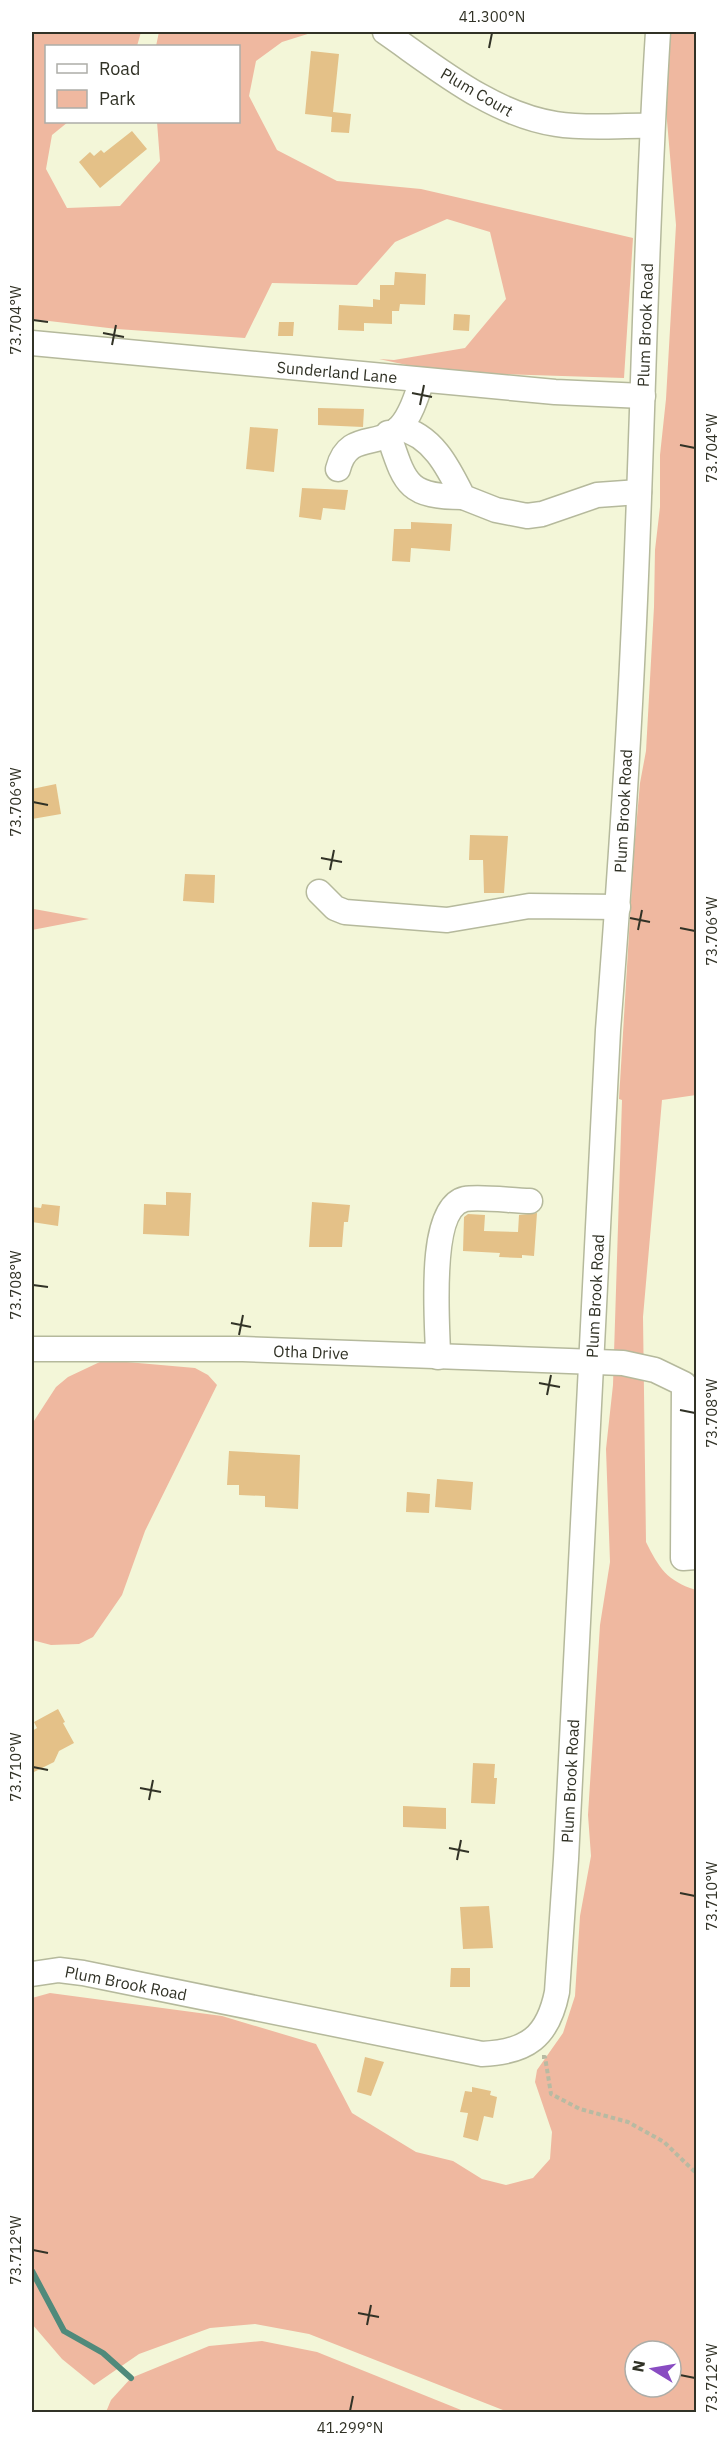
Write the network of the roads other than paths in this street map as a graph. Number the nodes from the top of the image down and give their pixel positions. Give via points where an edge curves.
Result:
1 (385, 32) edge
2 (658, 32) edge
3 (652, 126) junction
4 (32, 343) edge
5 (422, 380) junction
6 (643, 396) junction
7 (394, 431) junction
8 (338, 469) dead end
9 (639, 492) junction
10 (463, 497) junction
11 (319, 892) dead end
12 (618, 907) junction
13 (530, 1201) dead end
14 (32, 1349) edge
15 (438, 1357) junction
16 (591, 1362) junction
17 (692, 1390) edge
18 (696, 1557) edge
19 (32, 1974) edge

1 - 3 street, Plum Court via 452,79 519,116 558,124
2 - 3 street, Plum Brook Road
3 - 6 street, Plum Brook Road
4 - 5 street, Sunderland Lane
5 - 6 street, Sunderland Lane
5 - 7 street
6 - 9 street, Plum Brook Road
7 - 8 street via 350,446 341,455
7 - 10 street via 411,430 424,439
7 - 10 street via 405,476 417,491
9 - 10 street via 597,495 527,516 496,510
9 - 12 street, Plum Brook Road
11 - 12 street via 345,912 447,920 529,906
12 - 16 street, Plum Brook Road
13 - 15 street via 466,1199 455,1203 447,1215 438,1256
14 - 15 street, Otha Drive via 243,1349
15 - 16 street, Otha Drive
16 - 17 street, Otha Drive via 623,1363 655,1371
16 - 19 street, Plum Brook Road via 564,1892 553,2013 542,2031 527,2045 504,2053 482,2054 83,1973 59,1970
17 - 18 street via 683,1558

